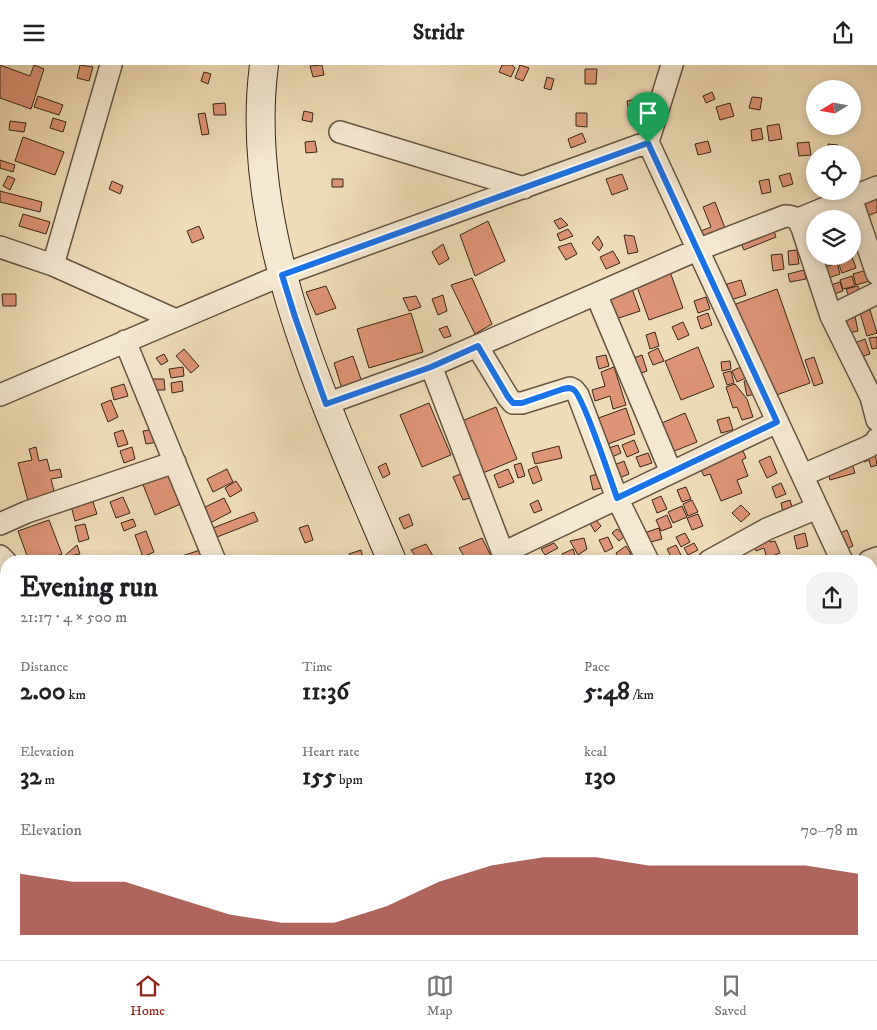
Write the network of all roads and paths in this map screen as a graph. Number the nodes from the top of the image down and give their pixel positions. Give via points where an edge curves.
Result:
1 (111, 65) edge
2 (264, 65) edge
3 (672, 65) edge
4 (340, 132) dead end
5 (648, 143) junction
6 (877, 187) edge
7 (524, 188) junction
8 (861, 194) edge
9 (846, 200) edge
10 (852, 200) edge
11 (798, 219) junction
12 (0, 247) edge
13 (697, 249) junction
14 (53, 265) junction
15 (877, 273) edge
16 (282, 275) junction
17 (877, 293) edge
18 (596, 294) junction
19 (831, 316) junction
20 (176, 320) junction
21 (125, 341) junction
22 (478, 346) junction
23 (431, 367) junction
24 (0, 395) edge
25 (326, 404) junction
26 (877, 420) edge
27 (777, 422) junction
28 (877, 439) edge
29 (175, 462) junction
30 (671, 472) junction
31 (803, 475) junction
32 (617, 498) junction
33 (817, 508) junction
34 (0, 523) edge
35 (213, 555) edge
36 (389, 555) edge
37 (503, 555) edge
38 (508, 555) edge
39 (645, 555) edge
40 (720, 555) edge
41 (839, 555) edge

1 - 14 street
2 - 16 main road via 263,167
3 - 5 street
4 - 7 street
5 - 7 street
5 - 13 street
6 - 8 street
7 - 16 street
9 - 11 street
10 - 15 street
11 - 13 street via 784,216
11 - 19 street
12 - 14 street
13 - 18 street
13 - 27 street
14 - 20 street
16 - 20 street
16 - 25 main road
17 - 19 street
18 - 22 street
18 - 30 street
19 - 26 street via 871,397
20 - 21 street
21 - 24 street
21 - 29 street
22 - 23 street
22 - 32 street via 513,403 563,389 574,390 584,408
23 - 25 street
23 - 37 street
25 - 36 main road
27 - 30 street
27 - 31 street
28 - 31 street via 868,447
29 - 34 street
29 - 35 street
30 - 32 street
31 - 33 street
32 - 38 street
32 - 39 street
33 - 40 street via 767,529
33 - 41 street

